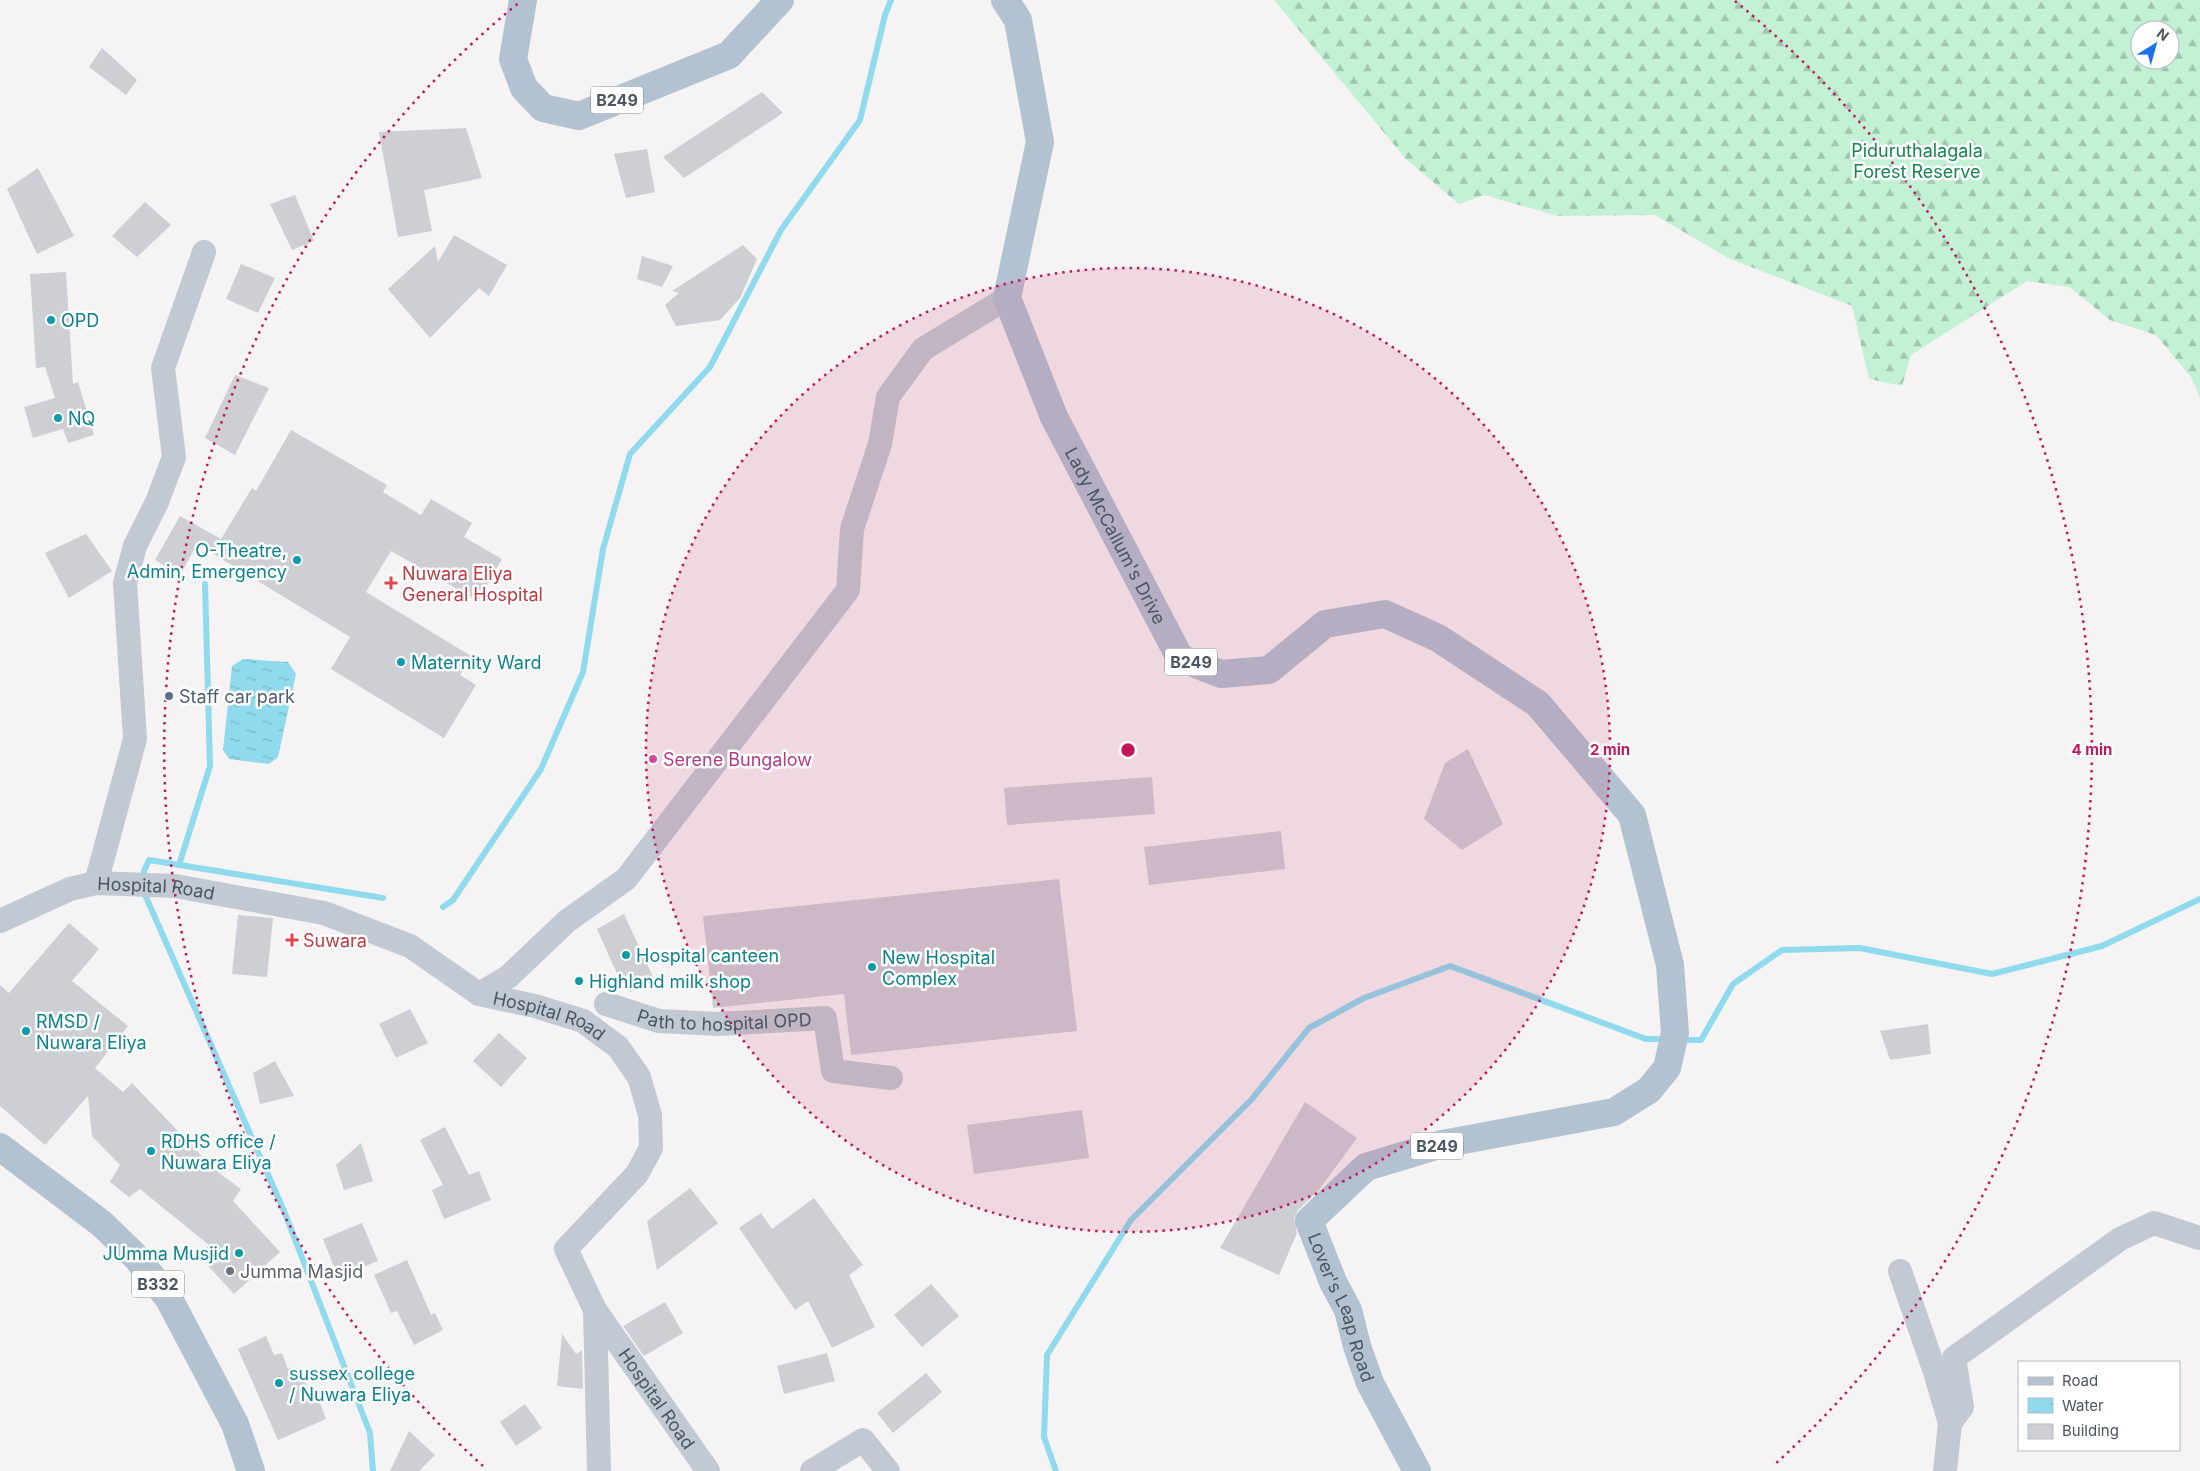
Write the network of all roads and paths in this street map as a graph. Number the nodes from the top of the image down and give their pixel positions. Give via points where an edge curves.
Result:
1 (523, 0) edge
2 (780, 0) edge
3 (1006, 0) edge
4 (204, 252) dead end
5 (1006, 298) junction
6 (96, 883) junction
7 (3, 913) edge
8 (1673, 993) joint
9 (479, 994) junction
10 (606, 1004) dead end
11 (890, 1078) dead end
12 (0, 1146) edge
13 (2200, 1238) edge
14 (1900, 1271) dead end
15 (595, 1310) junction
16 (1950, 1424) junction
17 (251, 1471) edge
18 (599, 1471) edge
19 (708, 1471) edge
20 (812, 1471) edge
21 (888, 1471) edge
22 (1417, 1471) edge
23 (1945, 1471) edge

1 - 2 main road, B249 via 513,59 524,88 543,108 579,116 729,55
3 - 5 main road via 1018,20 1040,142
4 - 6 street via 163,368 174,457 158,502 135,546 125,583 135,738
5 - 8 main road, Lady McCallum's Drive / B249 via 1054,417 1180,658 1221,674 1269,670 1325,624 1385,614 1438,638 1538,704 1632,815 1670,965
5 - 9 street via 923,349 888,398 880,444 852,529 848,590 626,879 567,921 508,977
6 - 7 street, Hospital Road
6 - 9 street, Hospital Road via 175,886 324,913 410,946
8 - 22 main road, Lover's Leap Road / B249 via 1675,1033 1667,1068 1648,1090 1614,1112 1442,1144 1366,1167 1309,1221 1333,1282 1348,1310 1370,1383
9 - 15 street, Hospital Road via 535,1006 583,1022 618,1047 639,1077 650,1115 651,1148 637,1174 566,1249
10 - 11 street, Path to hospital OPD via 659,1021 718,1024 825,1018 833,1071
12 - 17 main road, B332 via 102,1224 137,1258 169,1298 235,1424
13 - 16 street via 2154,1223 2120,1239 1954,1358 1962,1407
14 - 16 street
15 - 18 street
15 - 19 street, Hospital Road
16 - 23 street
20 - 21 street via 863,1440

